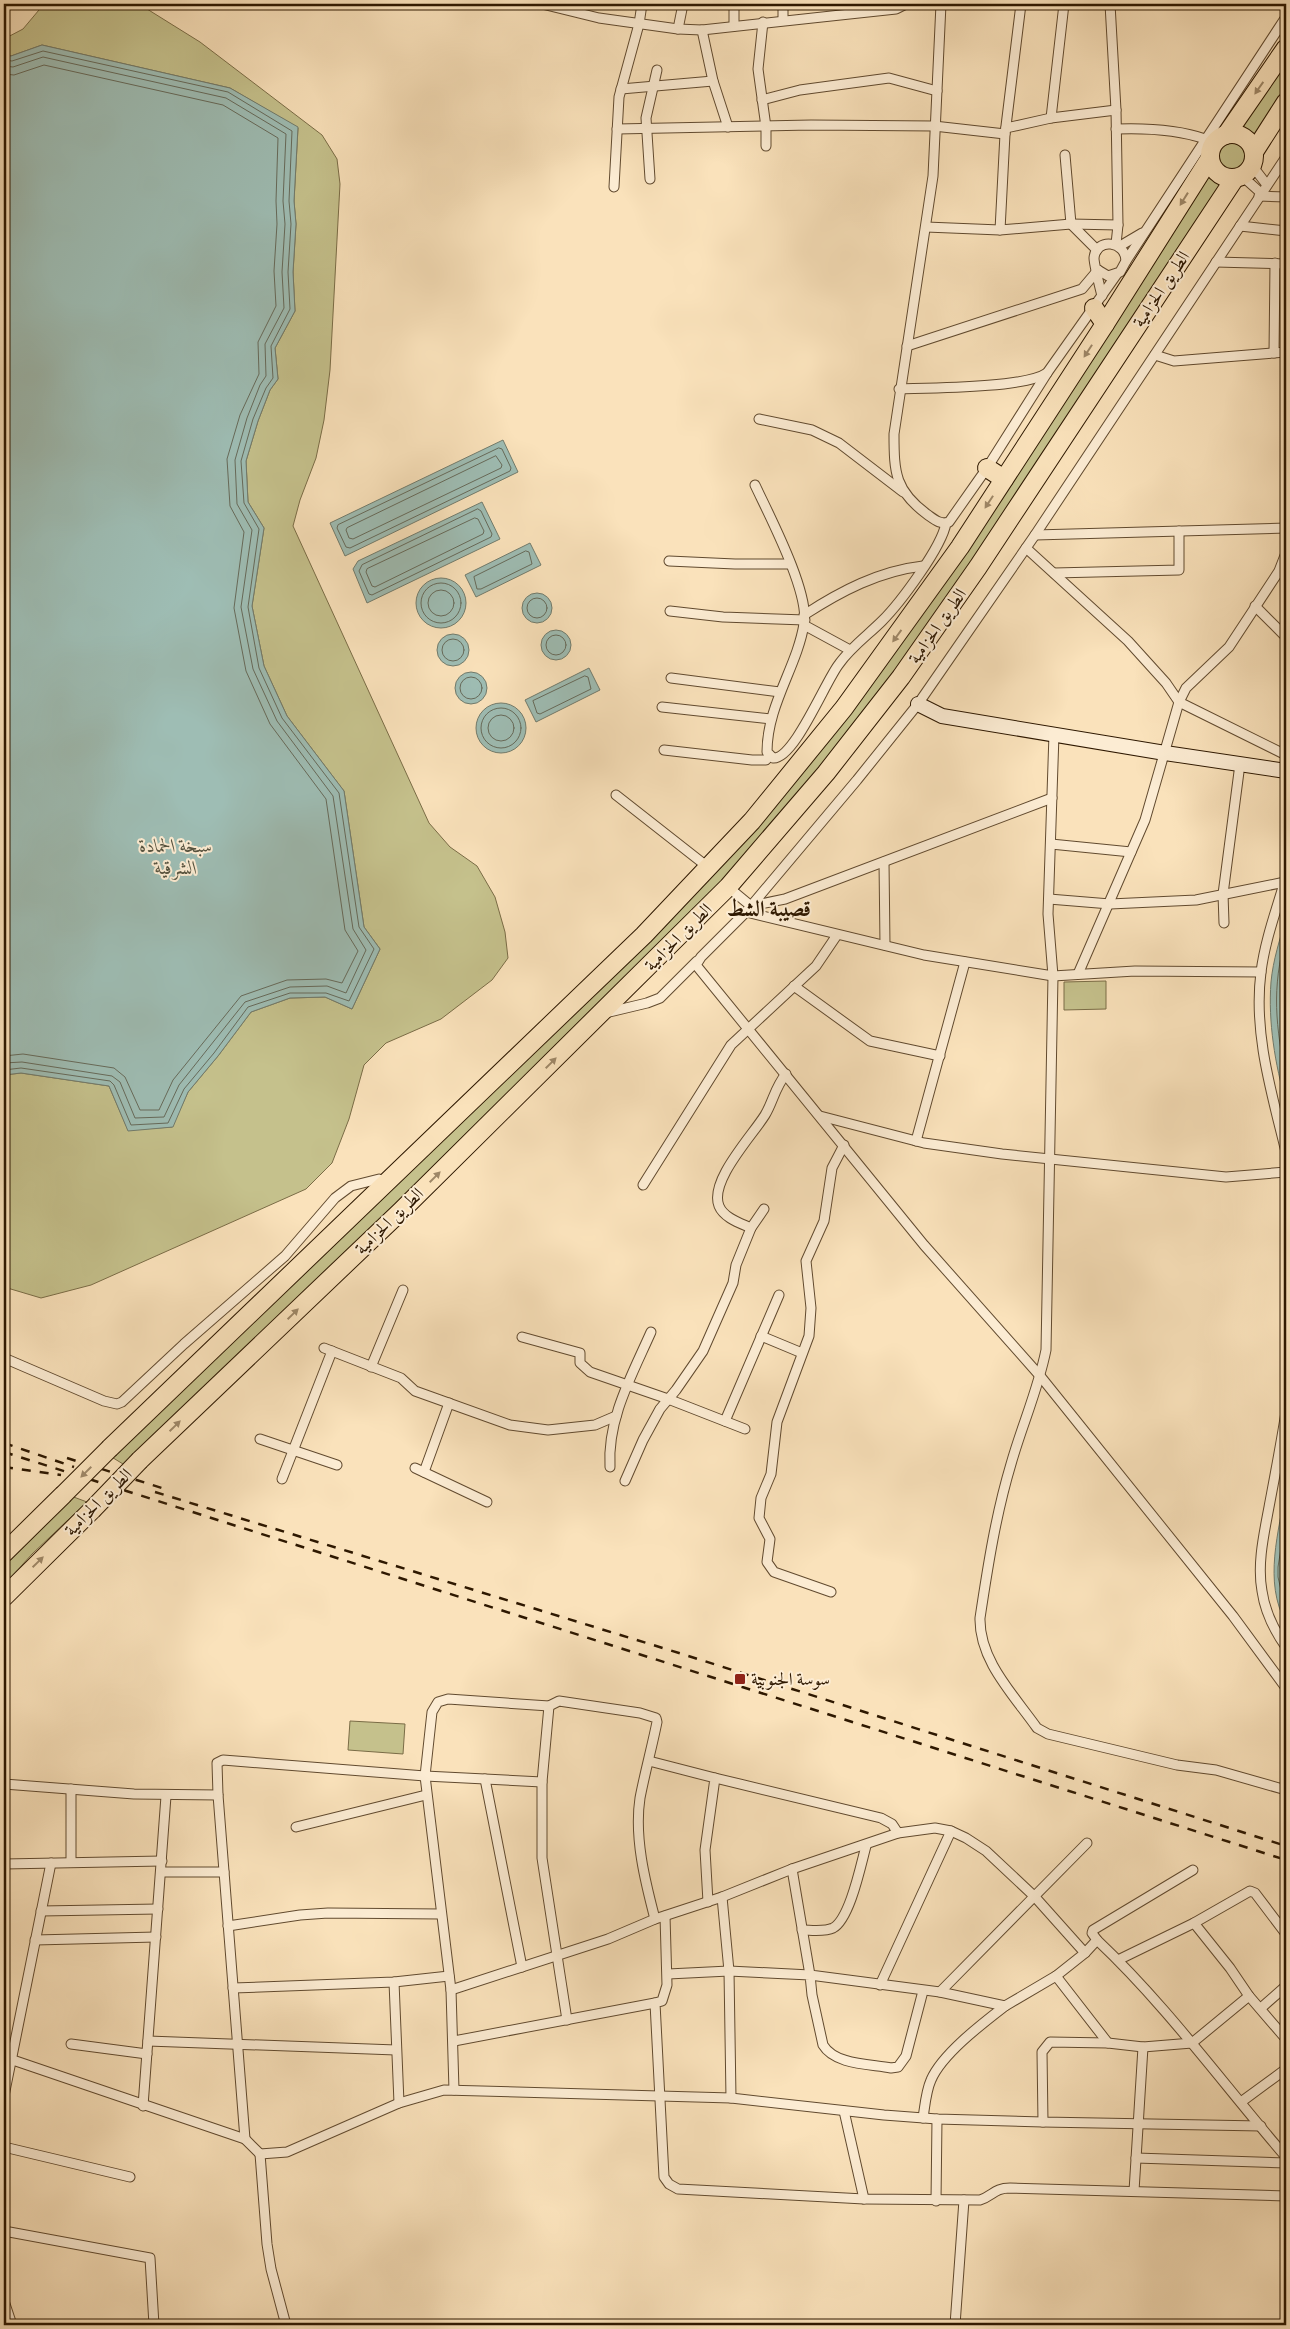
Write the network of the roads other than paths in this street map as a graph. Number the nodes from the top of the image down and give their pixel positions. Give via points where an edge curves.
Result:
1 (542, 4) edge
2 (642, 4) edge
3 (683, 4) edge
4 (734, 4) edge
5 (783, 4) edge
6 (906, 4) edge
7 (941, 4) edge
8 (1021, 4) edge
9 (1064, 4) edge
10 (1110, 4) edge
11 (895, 6) edge
12 (1286, 17) edge
13 (783, 20) junction
14 (763, 22) junction
15 (639, 24) junction
16 (734, 26) junction
17 (678, 29) junction
18 (702, 30) junction
19 (1286, 48) edge
20 (657, 70) dead end
21 (712, 81) junction
22 (653, 86) junction
23 (621, 89) junction
24 (936, 91) junction
25 (762, 100) junction
26 (1286, 102) edge
27 (1116, 110) junction
28 (1051, 118) junction
29 (934, 126) junction
30 (728, 127) junction
31 (766, 127) junction
32 (617, 129) junction
33 (645, 129) junction
34 (1116, 129) junction
35 (1006, 131) junction
36 (1211, 143) junction
37 (766, 146) dead end
38 (1065, 155) dead end
39 (1254, 156) junction
40 (1286, 157) edge
41 (1238, 177) junction
42 (650, 179) dead end
43 (1267, 185) junction
44 (614, 187) dead end
45 (1260, 195) junction
46 (1286, 197) edge
47 (1071, 224) junction
48 (1118, 225) junction
49 (926, 226) junction
50 (1240, 226) junction
51 (1000, 230) junction
52 (1286, 231) edge
53 (1144, 232) junction
54 (1118, 245) junction
55 (1097, 250) junction
56 (1126, 261) junction
57 (1216, 262) junction
58 (1275, 263) junction
59 (1286, 264) edge
60 (1098, 270) junction
61 (1117, 274) junction
62 (1098, 302) junction
63 (1105, 324) junction
64 (907, 346) junction
65 (1286, 352) edge
66 (1274, 353) junction
67 (1154, 355) junction
68 (1047, 373) junction
69 (899, 389) junction
70 (759, 418) dead end
71 (987, 468) junction
72 (1004, 479) junction
73 (755, 485) dead end
74 (903, 493) junction
75 (946, 523) junction
76 (1286, 528) edge
77 (1179, 531) junction
78 (1035, 535) junction
79 (1026, 548) junction
80 (1286, 553) edge
81 (669, 561) dead end
82 (789, 564) junction
83 (923, 566) junction
84 (1054, 573) junction
85 (1255, 606) junction
86 (670, 610) dead end
87 (804, 620) junction
88 (1286, 637) edge
89 (850, 650) junction
90 (671, 678) dead end
91 (780, 692) junction
92 (1178, 702) junction
93 (918, 704) junction
94 (662, 707) dead end
95 (771, 719) junction
96 (1054, 734) junction
97 (664, 750) dead end
98 (1165, 753) junction
99 (1286, 755) edge
100 (769, 756) junction
101 (1240, 764) junction
102 (1286, 771) edge
103 (616, 795) dead end
104 (1052, 798) junction
105 (1050, 844) junction
106 (1131, 852) junction
107 (884, 862) junction
108 (709, 868) junction
109 (1285, 880) edge
110 (728, 887) junction
111 (1223, 894) junction
112 (1049, 899) junction
113 (1110, 904) junction
114 (749, 909) junction
115 (1224, 923) dead end
116 (838, 935) junction
117 (885, 945) junction
118 (698, 961) junction
119 (964, 962) junction
120 (1261, 972) junction
121 (1078, 974) junction
122 (1053, 976) junction
123 (794, 986) junction
124 (600, 1014) junction
125 (747, 1028) junction
126 (940, 1056) junction
127 (786, 1074) junction
128 (820, 1116) junction
129 (916, 1141) junction
130 (844, 1145) junction
131 (1286, 1152) edge
132 (1049, 1158) junction
133 (1286, 1172) edge
134 (385, 1183) junction
135 (644, 1186) dead end
136 (764, 1209) dead end
137 (750, 1228) junction
138 (404, 1290) dead end
139 (779, 1295) dead end
140 (651, 1332) dead end
141 (761, 1336) junction
142 (522, 1337) dead end
143 (802, 1354) junction
144 (4, 1358) edge
145 (371, 1366) junction
146 (1041, 1377) junction
147 (628, 1385) junction
148 (668, 1399) junction
149 (449, 1403) junction
150 (1286, 1412) edge
151 (616, 1416) junction
152 (724, 1421) junction
153 (745, 1429) dead end
154 (260, 1439) dead end
155 (293, 1450) junction
156 (337, 1465) dead end
157 (610, 1466) dead end
158 (282, 1479) dead end
159 (625, 1481) dead end
160 (487, 1502) dead end
161 (4, 1552) edge
162 (831, 1592) dead end
163 (4, 1597) edge
164 (1286, 1647) edge
165 (1286, 1688) edge
166 (549, 1706) junction
167 (648, 1761) junction
168 (425, 1776) junction
169 (715, 1778) junction
170 (485, 1779) junction
171 (542, 1782) junction
172 (4, 1784) edge
173 (71, 1789) junction
174 (1286, 1790) edge
175 (218, 1795) junction
176 (426, 1795) junction
177 (166, 1796) junction
178 (4, 1806) edge
179 (296, 1827) dead end
180 (951, 1831) junction
181 (898, 1833) junction
182 (1088, 1843) dead end
183 (866, 1846) junction
184 (162, 1861) junction
185 (71, 1862) junction
186 (51, 1863) junction
187 (4, 1864) edge
188 (792, 1869) junction
189 (1193, 1870) dead end
190 (161, 1872) junction
191 (224, 1872) junction
192 (722, 1897) junction
193 (1035, 1897) junction
194 (708, 1902) junction
195 (158, 1909) junction
196 (41, 1911) junction
197 (441, 1914) junction
198 (665, 1916) junction
199 (655, 1919) junction
200 (1194, 1923) junction
201 (228, 1926) junction
202 (802, 1930) junction
203 (1286, 1934) edge
204 (156, 1938) junction
205 (35, 1940) junction
206 (1097, 1940) junction
207 (1085, 1953) junction
208 (558, 1956) junction
209 (1118, 1960) junction
210 (522, 1967) junction
211 (729, 1971) junction
212 (668, 1974) junction
213 (810, 1974) junction
214 (450, 1976) junction
215 (1056, 1976) junction
216 (394, 1982) junction
217 (880, 1985) junction
218 (1286, 1986) edge
219 (233, 1988) junction
220 (451, 1990) junction
221 (923, 1991) junction
222 (940, 1992) junction
223 (1249, 1996) junction
224 (656, 2003) junction
225 (1005, 2006) junction
226 (1261, 2008) junction
227 (567, 2020) junction
228 (1286, 2039) edge
229 (148, 2041) junction
230 (454, 2041) junction
231 (1108, 2043) junction
232 (1192, 2043) junction
233 (71, 2044) dead end
234 (238, 2045) junction
235 (1143, 2047) junction
236 (396, 2050) junction
237 (147, 2054) junction
238 (7, 2059) edge
239 (1286, 2069) edge
240 (454, 2090) junction
241 (4, 2096) edge
242 (660, 2097) junction
243 (731, 2098) junction
244 (1241, 2102) junction
245 (399, 2103) junction
246 (144, 2106) junction
247 (844, 2111) junction
248 (924, 2118) junction
249 (937, 2119) junction
250 (1042, 2122) junction
251 (1139, 2125) junction
252 (1261, 2126) junction
253 (245, 2138) junction
254 (4, 2147) edge
255 (260, 2154) junction
256 (1286, 2157) edge
257 (1136, 2158) junction
258 (1286, 2163) edge
259 (130, 2177) dead end
260 (1134, 2191) junction
261 (1286, 2196) edge
262 (864, 2199) junction
263 (964, 2200) junction
264 (936, 2201) junction
265 (4, 2231) edge
266 (4, 2301) edge
267 (12, 2325) edge
268 (154, 2325) edge
269 (286, 2325) edge
270 (955, 2325) edge

1 - 15 street
2 - 15 street
3 - 17 street
4 - 16 street
5 - 13 street
6 - 11 street
7 - 24 street
8 - 35 street
9 - 28 street
10 - 27 street
11 - 13 street
12 - 36 street
13 - 14 street
14 - 16 street
14 - 25 street via 758,69
15 - 17 street
15 - 23 street
16 - 18 street
17 - 18 street
18 - 21 street
19 -> 36 highway, الطريق الحزامية
20 - 22 street
21 - 22 street
21 - 30 street
22 - 23 street
22 - 33 street
23 - 32 street
24 - 25 street via 888,78 800,90
24 - 29 street
25 - 31 street
26 - 39 highway, الطريق الحزامية
27 - 28 street
27 - 34 street
28 - 35 street
29 - 31 street
29 - 35 street
29 - 49 street via 933,176
30 - 31 street
30 - 33 street
31 - 37 street
32 - 33 street
32 - 44 street
33 - 42 street
34 - 36 street via 1192,135
34 - 48 street
35 - 51 street
36 - 39 highway via 1240,136 1247,140
36 - 41 highway via 1216,171 1221,175
36 - 53 street
36 -> 63 highway, الطريق الحزامية
38 - 47 street
39 - 41 highway, الطريق الحزامية via 1252,166
39 - 43 street via 1254,168
40 - 43 street
41 - 45 street
41 - 110 highway, الطريق الحزامية via 901,677 826,773
43 - 45 street
45 - 46 street
45 - 50 street
47 - 48 street
47 - 51 street
47 - 55 street
48 - 54 street
49 - 51 street
49 - 64 street
50 - 52 street
50 - 57 street
53 - 54 street
53 - 56 street
54 - 55 street via 1108,244
54 - 56 street via 1125,253
55 - 60 street via 1094,262
56 - 61 street
57 - 58 street
57 - 67 street
58 - 59 street
58 - 66 street
60 - 61 street via 1108,276
60 - 62 street
60 - 64 street via 1082,289
61 - 62 street
62 - 63 highway
62 - 68 street
63 -> 72 highway, الطريق الحزامية
64 - 69 street
65 - 66 street
66 - 67 street via 1174,361
67 - 78 street
68 - 69 street via 1026,380 978,386
68 - 71 street
69 - 74 street via 894,456
70 - 74 street via 812,430 839,443
71 - 72 highway
71 - 75 street
72 -> 108 highway, الطريق الحزامية via 868,676 752,821
73 - 82 street
74 - 75 street via 934,520
75 - 83 street via 940,541
76 - 77 street
77 - 78 street
77 - 84 street via 1179,570
78 - 79 street
79 - 84 street
79 - 93 street
80 - 85 street via 1279,571
81 - 82 street
82 - 87 street via 798,586
83 - 87 street via 866,580 840,592
83 - 89 street via 888,615
84 - 92 street via 1128,641 1166,683
85 - 88 street
85 - 92 street via 1229,647 1186,688
86 - 87 street via 723,617
87 - 89 street
87 - 91 street
89 - 100 street via 832,673 812,714 795,738 780,756
90 - 91 street
91 - 95 street
92 - 98 street
92 - 99 street
93 - 96 street via 942,716
93 - 114 street
94 - 95 street
95 - 100 street via 767,746
96 - 98 street
96 - 104 street
97 - 100 street via 752,760 766,760
98 - 101 street
98 - 106 street via 1145,820
101 - 102 street
101 - 111 street
103 - 108 street
104 - 105 street
104 - 107 street
105 - 106 street
105 - 112 street
106 - 113 street
107 - 114 street
107 - 117 street
108 - 134 highway, الطريق الحزامية via 638,941
109 - 111 street
109 - 120 street
110 - 114 street
110 - 124 highway, الطريق الحزامية
111 - 113 street via 1196,900
111 - 115 street
112 - 113 street
112 - 122 street
113 - 121 street
114 - 116 street
114 - 118 street
116 - 117 street
116 - 123 street via 816,966
117 - 119 street
118 - 124 street via 660,998
118 - 125 street via 698,968
119 - 122 street
119 - 126 street
120 - 121 street
120 - 131 street via 1262,1045
121 - 122 street
122 - 132 street
123 - 125 street
123 - 126 street via 870,1040
163 -> 124 highway, الطريق الحزامية, bridge via 140,1460 401,1211
125 - 127 street
125 - 135 street via 731,1045
126 - 129 street
127 - 128 street
127 - 137 street via 777,1085 766,1114 726,1170 718,1197 719,1208
128 - 129 street
128 - 130 street
129 - 132 street
130 - 143 street via 832,1168 824,1221 806,1261 811,1308 809,1336
130 - 146 street via 924,1245
132 - 133 street via 1226,1177
132 - 146 street via 1049,1290 1046,1350
134 - 144 street via 379,1179 367,1181 351,1186 335,1198 285,1256 122,1402 104,1401
134 -> 161 highway, الطريق الحزامية, bridge
136 - 137 street
137 - 148 street via 736,1265 733,1284 703,1351
138 - 145 street
139 - 141 street
140 - 147 street
141 - 143 street
141 - 152 street
142 - 147 street via 580,1354 582,1368
143 - 162 street via 777,1422 771,1474 761,1498 759,1518 770,1539 767,1562 770,1568
145 - 149 street via 400,1378 415,1391
145 - 155 street via 328,1350
146 - 165 street via 1233,1616
146 - 174 street via 1011,1462 991,1542 980,1618 986,1656 1037,1728 1048,1734 1177,1765 1216,1770
147 - 148 street
147 - 151 street
148 - 152 street
148 - 159 street via 643,1440
149 - 151 street via 510,1425 548,1430 595,1425
149 - 160 street via 420,1470
150 - 164 street via 1261,1567 1266,1610
151 - 157 street via 609,1448
152 - 153 street
154 - 155 street
155 - 156 street
155 - 158 street
166 - 167 street via 559,1701 654,1716 657,1722
166 - 168 street via 441,1700 432,1712
166 - 171 street
167 - 169 street
167 - 199 street via 640,1799 640,1824 644,1877
168 - 170 street
168 - 175 street via 223,1760 216,1765
168 - 176 street
169 - 181 street via 880,1818 892,1824
169 - 194 street via 705,1850
170 - 171 street
170 - 210 street
171 - 208 street via 542,1858
172 - 173 street
172 - 178 street
173 - 177 street
173 - 185 street
175 - 177 street
175 - 191 street
176 - 179 street
176 - 197 street
177 - 184 street
180 - 181 street via 935,1828
180 - 193 street via 986,1851
180 - 217 street
181 - 183 street
182 - 193 street
183 - 188 street
183 - 202 street via 853,1892 839,1923 826,1930
184 - 185 street
184 - 190 street
185 - 186 street
186 - 187 street
186 - 196 street
188 - 192 street
188 - 202 street
189 - 206 street via 1093,1930
190 - 191 street
190 - 195 street
191 - 201 street
192 - 194 street
192 - 211 street
193 - 207 street
193 - 222 street
194 - 198 street
195 - 196 street
195 - 204 street
196 - 205 street
197 - 201 street via 328,1913
197 - 214 street
198 - 199 street
198 - 212 street
199 - 208 street
200 - 203 street via 1253,1892
200 - 209 street
200 - 223 street
201 - 219 street
202 - 213 street
204 - 205 street
204 - 229 street
205 - 238 street
206 - 207 street
206 - 209 street
207 - 215 street
208 - 210 street
208 - 227 street
209 - 232 street
210 - 220 street
211 - 212 street
211 - 213 street
211 - 243 street
212 - 224 street via 665,1995
213 - 217 street
213 - 221 street via 813,2004 826,2051 838,2058 891,2068 898,2067 906,2056
214 - 216 street
214 - 220 street
215 - 225 street
215 - 231 street
216 - 219 street
216 - 236 street
217 - 221 street
218 - 226 street
219 - 234 street
220 - 230 street
221 - 222 street
222 - 225 street
223 - 226 street
223 - 232 street
224 - 227 street
224 - 242 street
225 - 248 street via 979,2025 935,2071 928,2085
226 - 228 street
227 - 230 street
229 - 234 street
229 - 237 street
230 - 240 street
231 - 235 street
231 - 250 street via 1055,2041 1046,2044 1040,2069
232 - 235 street
232 - 244 street
233 - 237 street
234 - 236 street
234 - 253 street
235 - 251 street
236 - 245 street
237 - 246 street
238 - 241 street
238 - 246 street
239 - 244 street
240 - 242 street
240 - 245 street via 436,2091
242 - 243 street
242 - 262 street via 664,2177 678,2189
243 - 247 street
244 - 252 street
245 - 255 street via 287,2152
246 - 253 street
247 - 248 street
247 - 262 street
248 - 249 street
249 - 250 street
249 - 264 street
250 - 251 street
251 - 252 street
251 - 257 street
252 - 256 street
253 - 255 street
254 - 259 street
255 - 269 street via 267,2244
257 - 258 street
257 - 260 street
260 - 261 street
260 - 263 street via 1003,2188 985,2199
262 - 264 street
263 - 264 street
263 - 270 street
265 - 268 street via 148,2256
266 - 267 street

